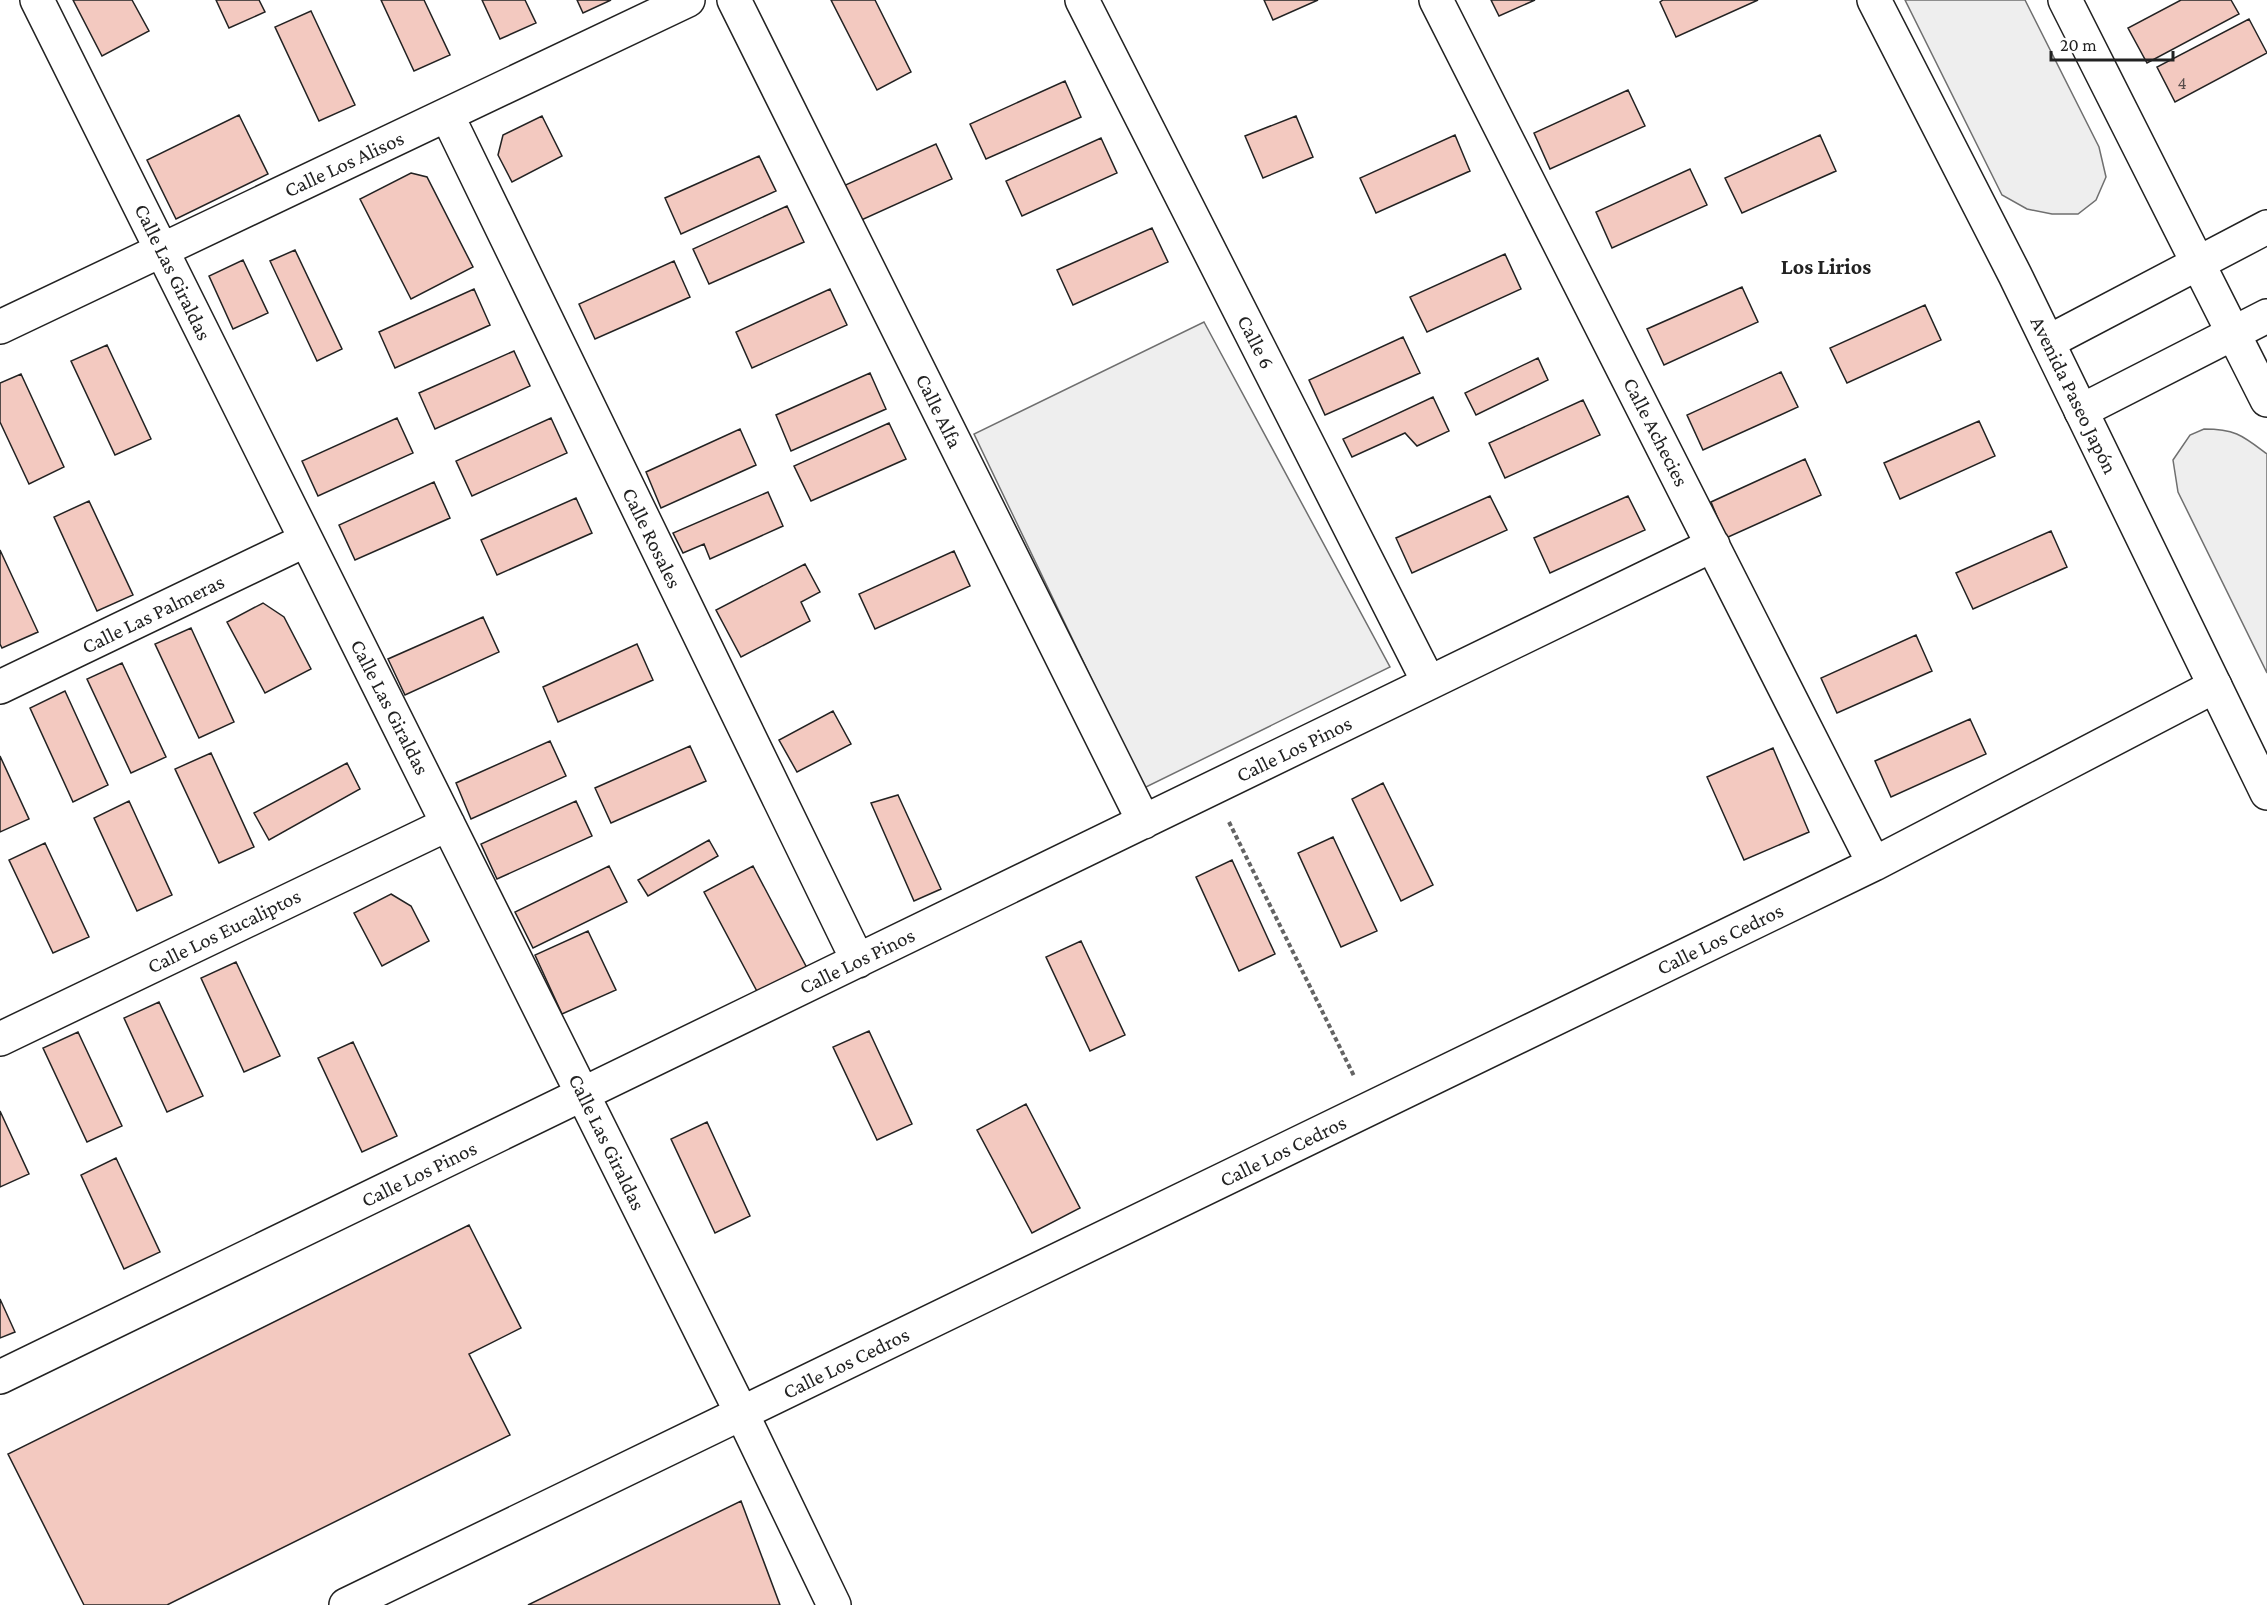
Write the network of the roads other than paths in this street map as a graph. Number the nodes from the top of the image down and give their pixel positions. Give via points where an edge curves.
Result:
1 (37, 0) edge
2 (688, 0) edge
3 (734, 0) edge
4 (1082, 0) edge
5 (1436, 0) edge
6 (1874, 0) edge
7 (2065, 0) edge
8 (447, 115) junction
9 (2267, 227) edge
10 (162, 250) junction
11 (2197, 264) junction
12 (2267, 316) edge
13 (0, 327) edge
14 (2233, 333) junction
15 (2048, 342) junction
16 (2267, 400) edge
17 (2081, 411) junction
18 (306, 540) junction
19 (1713, 545) junction
20 (1430, 683) junction
21 (2215, 686) junction
22 (0, 687) edge
23 (2267, 793) edge
24 (1144, 822) junction
25 (448, 824) junction
26 (1874, 864) junction
27 (858, 961) junction
28 (0, 1039) edge
29 (583, 1094) junction
30 (0, 1377) edge
31 (742, 1414) junction
32 (346, 1605) edge
33 (834, 1605) edge

1 - 10 street, Calle Las Giraldas
2 - 8 street, Calle Los Alisos
3 - 24 street, Calle Alfa
4 - 20 street, Calle 6
5 - 19 street, Calle Achecies
6 - 15 street, Avenida Paseo Japón
7 - 11 street
8 - 10 street, Calle Los Alisos
8 - 27 street, Calle Rosales
9 - 11 street
10 - 13 street, Calle Los Alisos
10 - 18 street, Calle Las Giraldas
11 - 14 street
11 - 15 street
12 - 14 street
14 - 16 street
14 - 17 street
15 - 17 street, Avenida Paseo Japón
17 - 21 street, Avenida Paseo Japón
18 - 22 street, Calle Las Palmeras
18 - 25 street, Calle Las Giraldas
19 - 20 street, Calle Los Pinos
19 - 26 street, Calle Achecies
20 - 24 street, Calle Los Pinos
21 - 23 street, Avenida Paseo Japón
21 - 26 street, Calle Los Cedros
24 - 27 street, Calle Los Pinos
25 - 28 street, Calle Los Eucaliptos
25 - 29 street, Calle Las Giraldas
26 - 31 street, Calle Los Cedros
27 - 29 street, Calle Los Pinos
29 - 30 street, Calle Los Pinos
29 - 31 street, Calle Las Giraldas
31 - 32 street, Calle Los Cedros
31 - 33 street, Calle Las Giraldas

